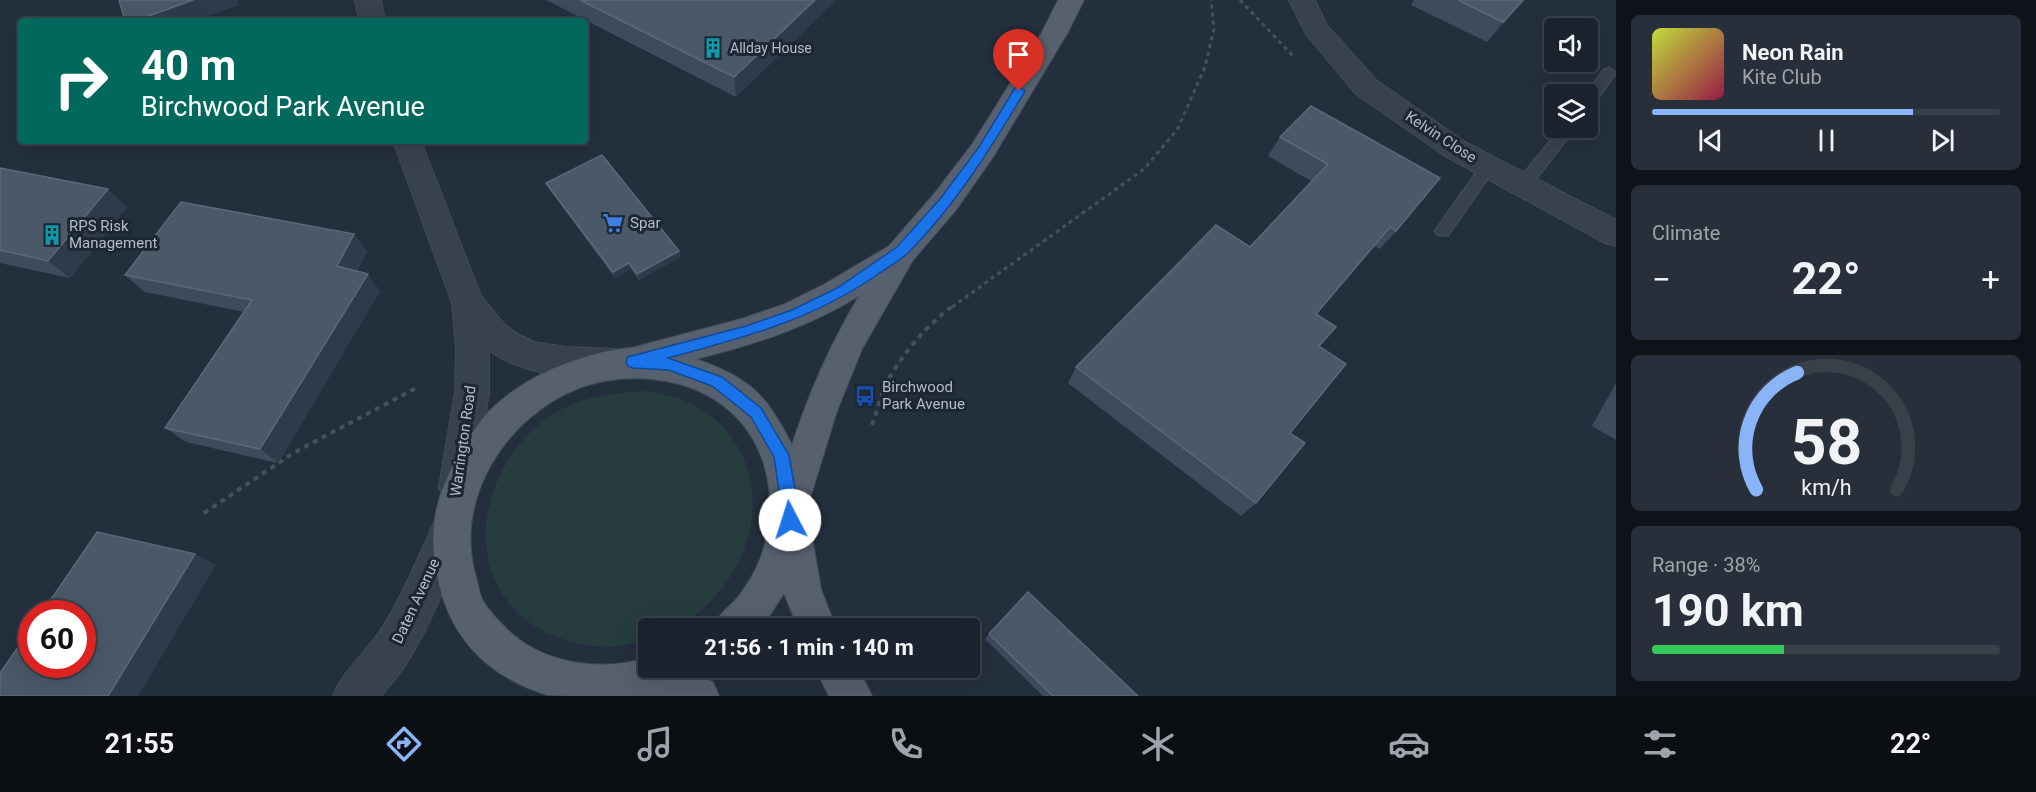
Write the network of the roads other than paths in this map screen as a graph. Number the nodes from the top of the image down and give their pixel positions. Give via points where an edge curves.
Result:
1 (368, 0) edge
2 (1071, 0) edge
3 (1302, 0) edge
4 (371, 18) edge
5 (1610, 73) dead end
6 (1598, 89) edge
7 (1560, 138) edge
8 (408, 144) edge
9 (1488, 167) junction
10 (1523, 185) junction
11 (1443, 231) dead end
12 (1616, 234) edge
13 (902, 251) junction
14 (468, 303) junction
15 (625, 362) junction
16 (790, 513) junction
17 (452, 518) junction
18 (744, 618) edge
19 (813, 618) edge
20 (647, 678) edge
21 (841, 678) edge
22 (619, 684) junction
23 (353, 696) edge
24 (556, 696) edge
25 (699, 696) edge
26 (852, 696) edge

1 - 4 street
2 - 13 main road via 983,150
3 - 9 street, Kelvin Close via 1315,28 1366,87 1455,149
5 - 6 lane
7 - 10 lane
8 - 14 street, Warrington Road
9 - 10 street, Kelvin Close
9 - 11 lane
10 - 12 street, Kelvin Close
13 - 15 main road via 842,292 796,314 746,332
13 - 16 main road via 848,344 820,411
14 - 15 street, Warrington Road via 491,333 516,351 560,361
14 - 17 street, Warrington Road via 472,392
15 - 16 main road via 669,364 717,381 756,412 781,455
15 - 17 main road via 563,378 499,423 475,455
16 - 18 main road via 780,561 754,609
16 - 19 main road via 802,589
17 - 22 main road via 450,559 466,610 501,651 550,678
17 - 23 street, Daten Avenue via 393,650
20 - 22 main road
21 - 26 main road
22 - 24 street
22 - 25 main road

